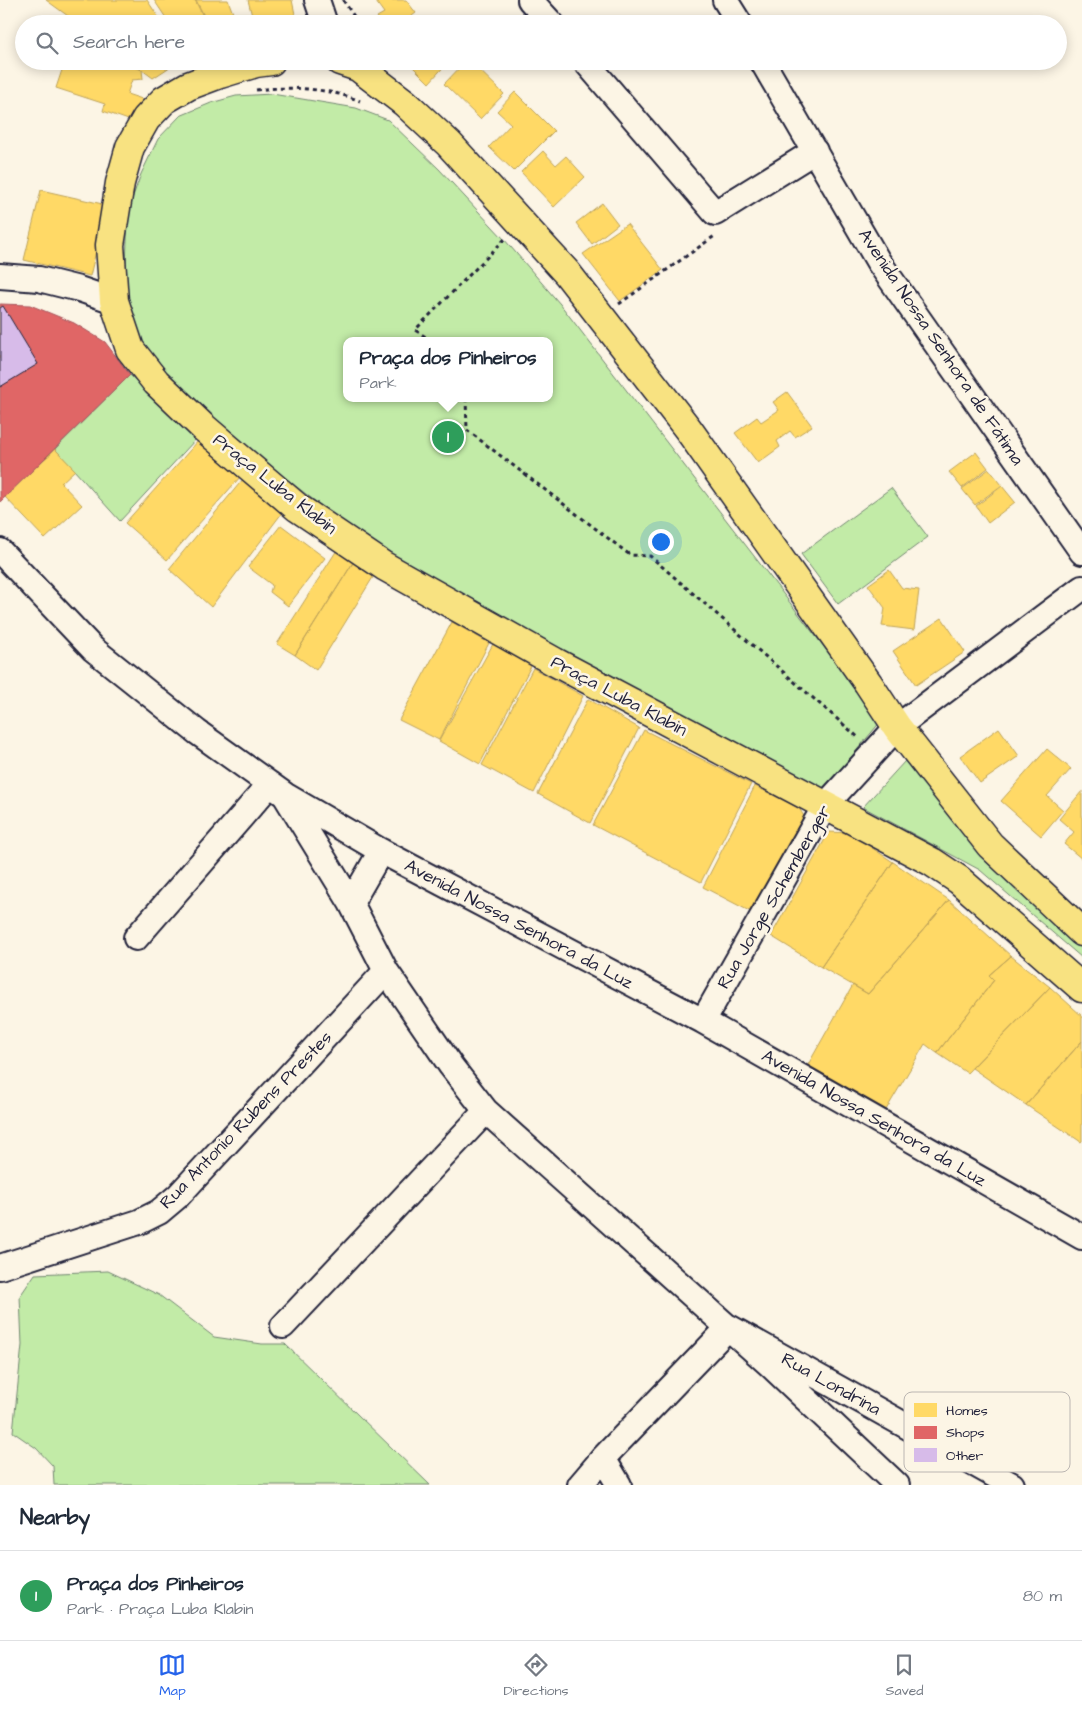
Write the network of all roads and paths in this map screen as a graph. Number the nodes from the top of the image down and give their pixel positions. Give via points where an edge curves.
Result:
1 (317, 0) edge
2 (343, 0) edge
3 (530, 0) edge
4 (725, 0) edge
5 (322, 15) edge
6 (353, 15) edge
7 (544, 15) edge
8 (734, 15) edge
9 (235, 70) edge
10 (362, 70) edge
11 (594, 70) edge
12 (767, 70) edge
13 (247, 92) dead end
14 (362, 101) dead end
15 (815, 151) junction
16 (715, 213) junction
17 (522, 223) junction
18 (0, 276) edge
19 (114, 301) junction
20 (602, 316) junction
21 (426, 337) edge
22 (466, 402) edge
23 (0, 551) edge
24 (1082, 552) edge
25 (1082, 588) edge
26 (897, 727) junction
27 (874, 751) junction
28 (277, 790) junction
29 (826, 805) junction
30 (381, 851) junction
31 (351, 904) junction
32 (1082, 932) edge
33 (136, 938) dead end
34 (386, 971) junction
35 (1082, 988) edge
36 (703, 1021) junction
37 (486, 1111) junction
38 (1082, 1237) edge
39 (0, 1266) edge
40 (283, 1326) dead end
41 (729, 1327) junction
42 (904, 1425) edge
43 (603, 1458) junction
44 (989, 1472) edge
45 (580, 1485) edge
46 (619, 1485) edge
47 (897, 1485) edge
48 (1012, 1485) edge

1 - 5 street
2 - 6 path
3 - 7 street
4 - 8 street
9 - 19 main road, Praça Luba Klabin via 188,86 164,100 146,119 130,147 120,183 110,245
10 - 17 main road via 449,144
11 - 16 street
12 - 15 street, Avenida Nossa Senhora de Fátima
13 - 14 path via 276,87 343,94
15 - 16 street
15 - 24 street, Avenida Nossa Senhora de Fátima via 878,261
16 - 20 path via 719,233
17 - 20 main road
17 - 21 path via 415,330
18 - 19 street via 39,279
19 - 29 main road, Praça Luba Klabin via 130,349 156,382 298,508 384,566 555,662
20 - 26 main road via 688,429
22 - 27 path via 467,430 630,555 650,556
23 - 28 street, Avenida Nossa Senhora da Luz via 92,649
25 - 26 street, Rua Jorge Schemberger
26 - 27 street, Rua Jorge Schemberger
26 - 32 main road via 990,845
27 - 29 street, Rua Jorge Schemberger
28 - 30 street, Avenida Nossa Senhora da Luz
28 - 31 street
28 - 33 street
29 - 35 main road, Praça Luba Klabin via 959,880
29 - 36 street, Rua Jorge Schemberger
30 - 31 street
30 - 36 street, Avenida Nossa Senhora da Luz
31 - 34 street
34 - 37 street
34 - 39 street, Rua Antonio Rubens Prestes via 178,1196 159,1212 138,1222
36 - 38 street, Avenida Nossa Senhora da Luz
37 - 40 street
37 - 41 street
41 - 42 street, Rua Londrina
41 - 43 street
41 - 47 street
43 - 45 street
43 - 46 street
44 - 48 street, Rua Londrina

